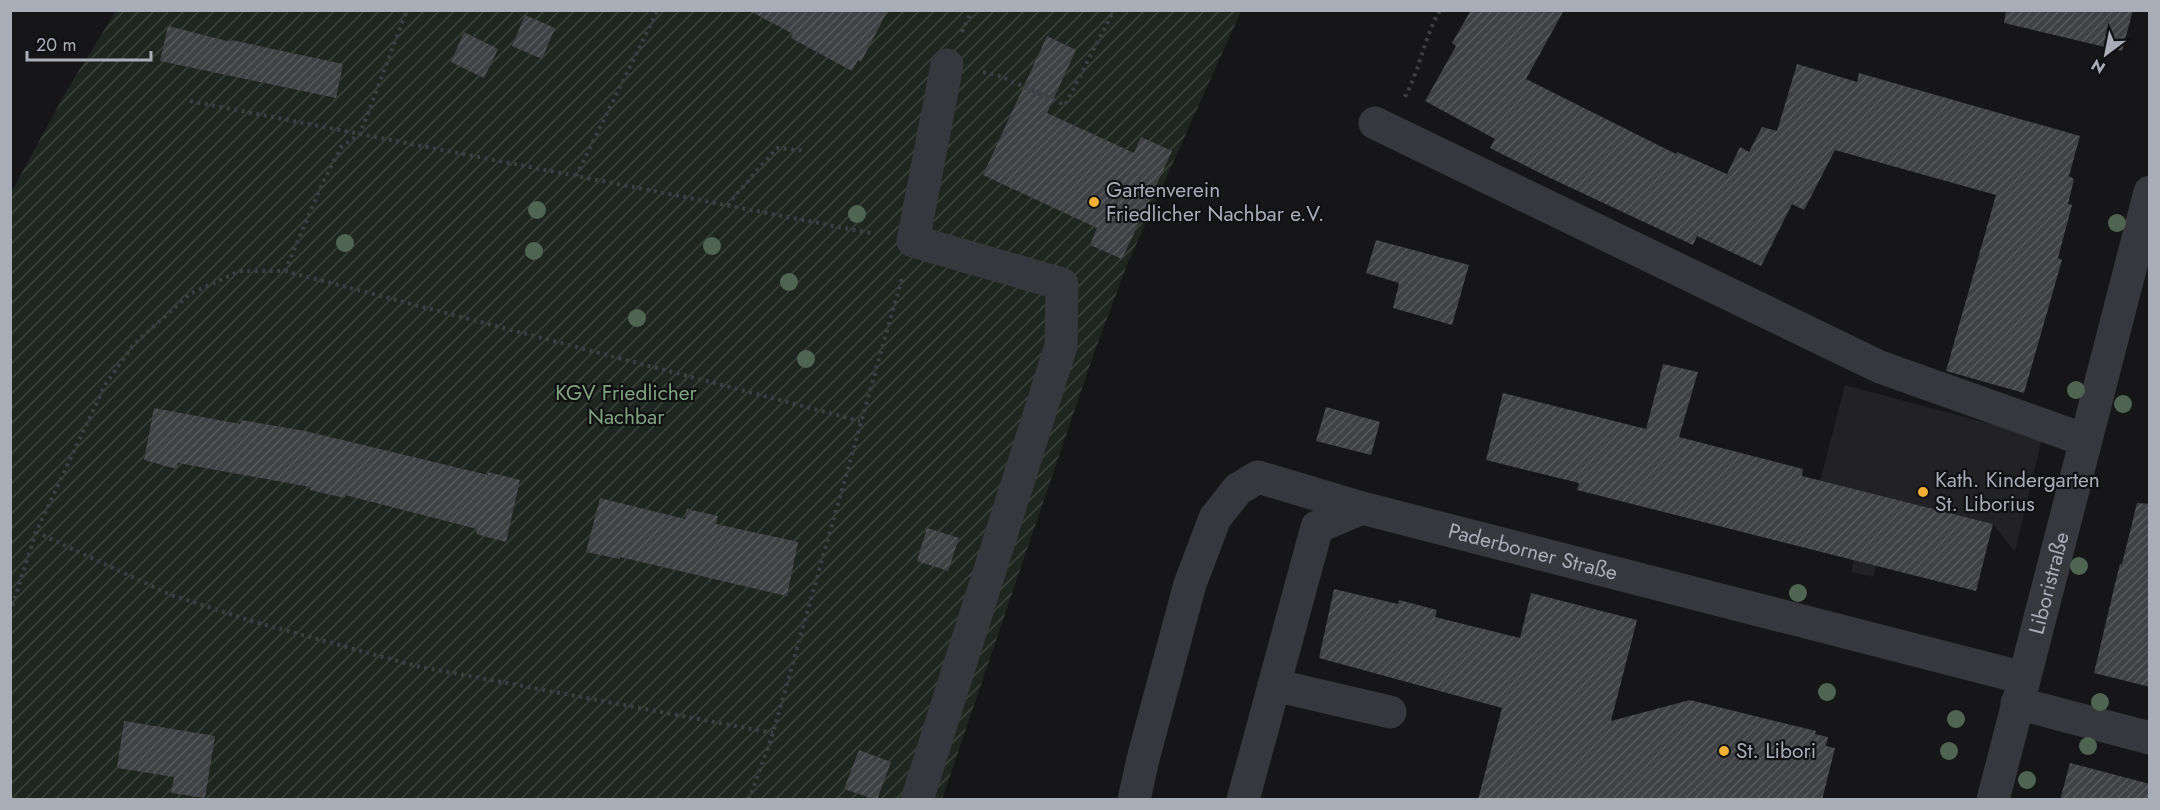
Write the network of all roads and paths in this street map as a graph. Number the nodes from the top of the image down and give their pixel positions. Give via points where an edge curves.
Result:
1 (407, 10) edge
2 (658, 10) edge
3 (1114, 10) edge
4 (1440, 10) edge
5 (947, 65) joint
6 (190, 101) dead end
7 (1382, 126) joint
8 (360, 134) junction
9 (805, 150) dead end
10 (576, 176) junction
11 (2150, 192) edge
12 (727, 205) junction
13 (913, 242) junction
14 (285, 271) junction
15 (860, 420) junction
16 (2085, 440) junction
17 (1362, 508) junction
18 (36, 532) junction
19 (10, 613) edge
20 (1274, 685) junction
21 (2021, 691) junction
22 (1390, 712) dead end
23 (773, 733) junction
24 (2150, 738) edge
25 (748, 800) edge
26 (917, 800) edge
27 (1134, 800) edge
28 (1243, 800) edge
29 (1993, 800) edge

1 - 8 path
2 - 10 path
3 - 5 path via 1065,105 1000,76
4 - 7 path via 1429,29 1416,78
5 - 13 street
6 - 8 path
7 - 16 street via 1880,367
8 - 10 path
8 - 14 path via 342,146 322,182
9 - 12 path via 777,148
10 - 12 path
11 - 16 street, Liboristraße
12 - 13 path
13 - 15 path
13 - 26 street via 1062,284 1061,346
14 - 15 path
14 - 18 path via 240,271 190,294 134,344 105,385
15 - 23 path
16 - 21 street, Liboristraße
17 - 20 street via 1317,527
17 - 21 street, Paderborner Straße via 1572,560
17 - 27 street, Paderborner Straße via 1258,477 1238,489 1215,518 1190,584
18 - 19 path
18 - 23 path via 171,595 416,666
20 - 22 street
20 - 28 street
21 - 24 street, Paderborner Straße
21 - 29 street, Liboristraße
23 - 25 path

